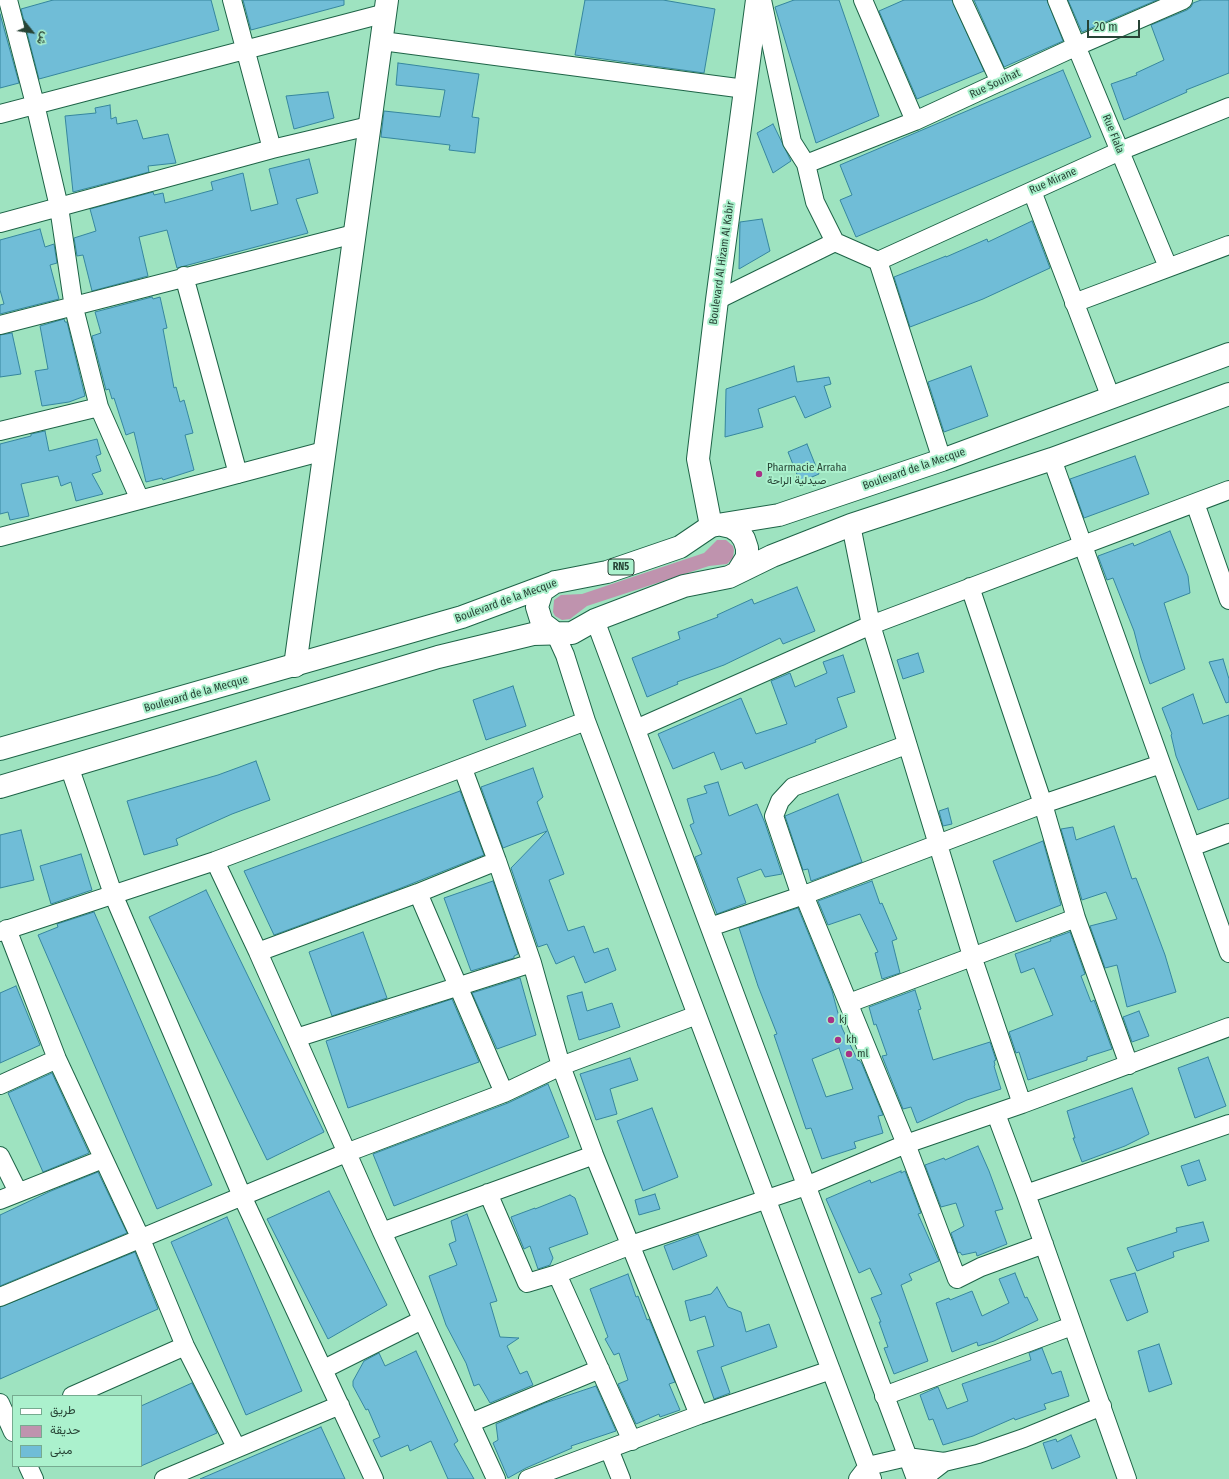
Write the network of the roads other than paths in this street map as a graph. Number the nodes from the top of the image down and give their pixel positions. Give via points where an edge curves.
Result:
1 (232, 0) edge
2 (757, 0) edge
3 (762, 0) edge
4 (962, 0) edge
5 (1057, 0) edge
6 (866, 1) edge
7 (1178, 1) edge
8 (10, 2) edge
9 (386, 6) edge
10 (382, 41) junction
11 (1077, 46) junction
12 (245, 50) junction
13 (1000, 82) junction
14 (745, 89) junction
15 (35, 104) junction
16 (1229, 107) edge
17 (0, 114) edge
18 (915, 121) junction
19 (369, 126) junction
20 (272, 149) junction
21 (1120, 151) junction
22 (806, 164) junction
23 (1032, 191) junction
24 (58, 207) junction
25 (0, 222) edge
26 (354, 234) junction
27 (835, 242) junction
28 (1229, 246) edge
29 (878, 261) junction
30 (1168, 267) junction
31 (184, 276) junction
32 (717, 300) junction
33 (1074, 303) junction
34 (74, 308) junction
35 (0, 325) edge
36 (1229, 354) edge
37 (1229, 394) edge
38 (1111, 398) junction
39 (99, 407) junction
40 (0, 431) edge
41 (324, 451) junction
42 (1052, 459) junction
43 (942, 460) junction
44 (238, 474) junction
45 (1229, 490) edge
46 (140, 500) junction
47 (1196, 503) junction
48 (717, 525) junction
49 (851, 525) junction
50 (0, 537) edge
51 (1083, 544) junction
52 (737, 573) junction
53 (556, 582) junction
54 (970, 586) junction
55 (1228, 591) edge
56 (595, 620) junction
57 (871, 625) junction
58 (555, 633) junction
59 (295, 666) junction
60 (586, 721) junction
61 (636, 729) junction
62 (906, 745) junction
63 (0, 749) edge
64 (1161, 764) junction
65 (69, 766) junction
66 (463, 769) junction
67 (0, 787) edge
68 (1043, 804) junction
69 (1229, 833) edge
70 (937, 844) junction
71 (1191, 847) junction
72 (215, 860) junction
73 (497, 861) junction
74 (418, 893) junction
75 (113, 894) junction
76 (802, 895) junction
77 (1076, 918) junction
78 (710, 927) junction
79 (4, 930) edge
80 (258, 952) junction
81 (1229, 954) edge
82 (972, 956) junction
83 (532, 963) junction
84 (458, 987) junction
85 (849, 1003) junction
86 (697, 1015) junction
87 (1229, 1027) edge
88 (296, 1038) junction
89 (57, 1059) junction
90 (1129, 1065) junction
91 (561, 1066) junction
92 (0, 1085) edge
93 (504, 1093) junction
94 (1022, 1104) junction
95 (996, 1114) junction
96 (1229, 1124) edge
97 (906, 1144) junction
98 (346, 1153) junction
99 (594, 1155) junction
100 (0, 1156) edge
101 (103, 1159) junction
102 (806, 1186) junction
103 (18, 1192) junction
104 (488, 1193) junction
105 (1026, 1194) junction
106 (242, 1196) junction
107 (0, 1200) edge
108 (767, 1200) junction
109 (382, 1232) junction
110 (140, 1237) junction
111 (1044, 1244) junction
112 (631, 1245) junction
113 (557, 1274) junction
114 (0, 1297) edge
115 (422, 1320) junction
116 (1072, 1326) junction
117 (185, 1346) junction
118 (324, 1369) junction
119 (600, 1369) junction
120 (831, 1370) junction
121 (74, 1395) edge
122 (884, 1396) junction
123 (0, 1402) edge
124 (340, 1405) junction
125 (1102, 1406) junction
126 (699, 1415) junction
127 (470, 1423) junction
128 (12, 1426) edge
129 (632, 1441) junction
130 (236, 1448) junction
131 (609, 1450) junction
132 (907, 1456) junction
133 (944, 1462) junction
134 (28, 1467) edge
135 (866, 1475) edge
136 (34, 1479) edge
137 (164, 1479) edge
138 (374, 1479) edge
139 (496, 1479) edge
140 (528, 1479) edge
141 (621, 1479) edge
142 (916, 1479) edge
143 (922, 1479) edge
144 (1127, 1479) edge

1 - 12 street
2 - 14 main road, Boulevard Al Hizam Al Kabir
3 - 22 street via 792,142
4 - 13 street
5 - 11 street, Rue Flala
6 - 18 street
7 - 11 street, Rue Souihat
8 - 15 street
9 - 10 main road
9 - 12 street
10 - 14 street
10 - 19 main road
11 - 13 street, Rue Souihat
11 - 21 street, Rue Flala
12 - 15 street
12 - 20 street
13 - 18 street, Rue Souihat
14 - 32 main road, Boulevard Al Hizam Al Kabir
15 - 17 street
15 - 24 street
16 - 21 street, Rue Mirane
18 - 22 street, Rue Souihat
19 - 20 street
19 - 26 main road
20 - 24 street
21 - 23 street, Rue Mirane
21 - 30 street, Rue Flala
22 - 27 street via 815,202
23 - 29 street, Rue Mirane
23 - 33 street
24 - 25 street
24 - 34 street
26 - 31 street
26 - 41 main road
27 - 29 street
27 - 32 street
28 - 30 street
29 - 43 street
30 - 33 street
31 - 34 street
31 - 44 street
32 - 48 main road, Boulevard Al Hizam Al Kabir via 698,459
33 - 38 street
34 - 35 street
34 - 39 street
36 - 38 main road, Boulevard de la Mecque / RN5
37 - 42 main road
38 - 43 main road, Boulevard de la Mecque / RN5
39 - 40 street
39 - 46 street
41 - 44 street
41 - 59 main road
42 - 49 main road
42 - 51 street
43 - 48 main road, Boulevard de la Mecque / RN5 via 779,515
44 - 46 street
45 - 47 street
46 - 50 street
47 - 51 street
47 - 55 street
48 - 52 main road via 731,527 739,532 746,544 747,558
48 - 53 main road, Boulevard de la Mecque / RN5 via 680,548 607,572
49 - 52 main road via 772,556
49 - 57 street
51 - 54 street
51 - 64 street
52 - 56 main road via 684,586
53 - 58 main road via 542,591 537,607 542,623
53 - 59 main road, Boulevard de la Mecque / RN5 via 462,617
54 - 57 street
54 - 68 street
56 - 58 main road via 572,633
56 - 61 street
57 - 61 street
57 - 62 street
58 - 60 street via 565,654
58 - 65 main road via 502,640 438,657
59 - 63 main road, Boulevard de la Mecque / RN5
60 - 66 street
60 - 86 street
61 - 78 street
62 - 70 street
62 - 76 street via 793,787 780,801 774,816
64 - 68 street
64 - 71 street
65 - 67 main road
65 - 75 street
66 - 72 street
66 - 73 street
68 - 70 street
68 - 77 street
69 - 71 street
70 - 76 street
70 - 82 street
71 - 81 street
72 - 75 street
72 - 80 street
73 - 74 street
73 - 83 street
74 - 80 street
74 - 84 street
75 - 79 street
75 - 106 street
76 - 78 street
76 - 85 street
77 - 82 street
77 - 90 street
78 - 102 street
79 - 89 street
80 - 88 street
82 - 85 street
82 - 94 street
83 - 84 street
83 - 91 street
84 - 88 street
84 - 93 street
85 - 97 street
86 - 91 street
86 - 108 street
87 - 90 street
88 - 98 street
89 - 92 street
89 - 101 street
90 - 94 street
91 - 93 street
91 - 99 street
93 - 98 street
94 - 95 street
95 - 97 street
95 - 105 street
96 - 105 street
97 - 102 street
97 - 111 street via 957,1279 981,1267
98 - 106 street
98 - 109 street
99 - 104 street
99 - 112 street
100 - 103 street
101 - 103 street
101 - 110 street
102 - 108 street
102 - 122 street
103 - 107 street
104 - 109 street
104 - 113 street via 527,1283
105 - 111 street
106 - 110 street
106 - 118 street
108 - 112 street
108 - 120 street
109 - 115 street
110 - 114 street
110 - 117 street
111 - 116 street
112 - 113 street
112 - 126 street
113 - 119 street
115 - 118 street
115 - 127 street
116 - 122 street
116 - 125 street
117 - 121 street
117 - 130 street
118 - 124 street
119 - 127 street
119 - 129 street
120 - 126 street
120 - 135 street
122 - 132 street
123 - 128 street
124 - 130 street
124 - 138 street
125 - 133 street via 1024,1438 978,1454
125 - 144 street
126 - 129 street
127 - 139 street
129 - 131 street
130 - 137 street
131 - 140 street
131 - 141 street
132 - 133 street
132 - 135 street
132 - 142 street
133 - 143 street
134 - 136 street

